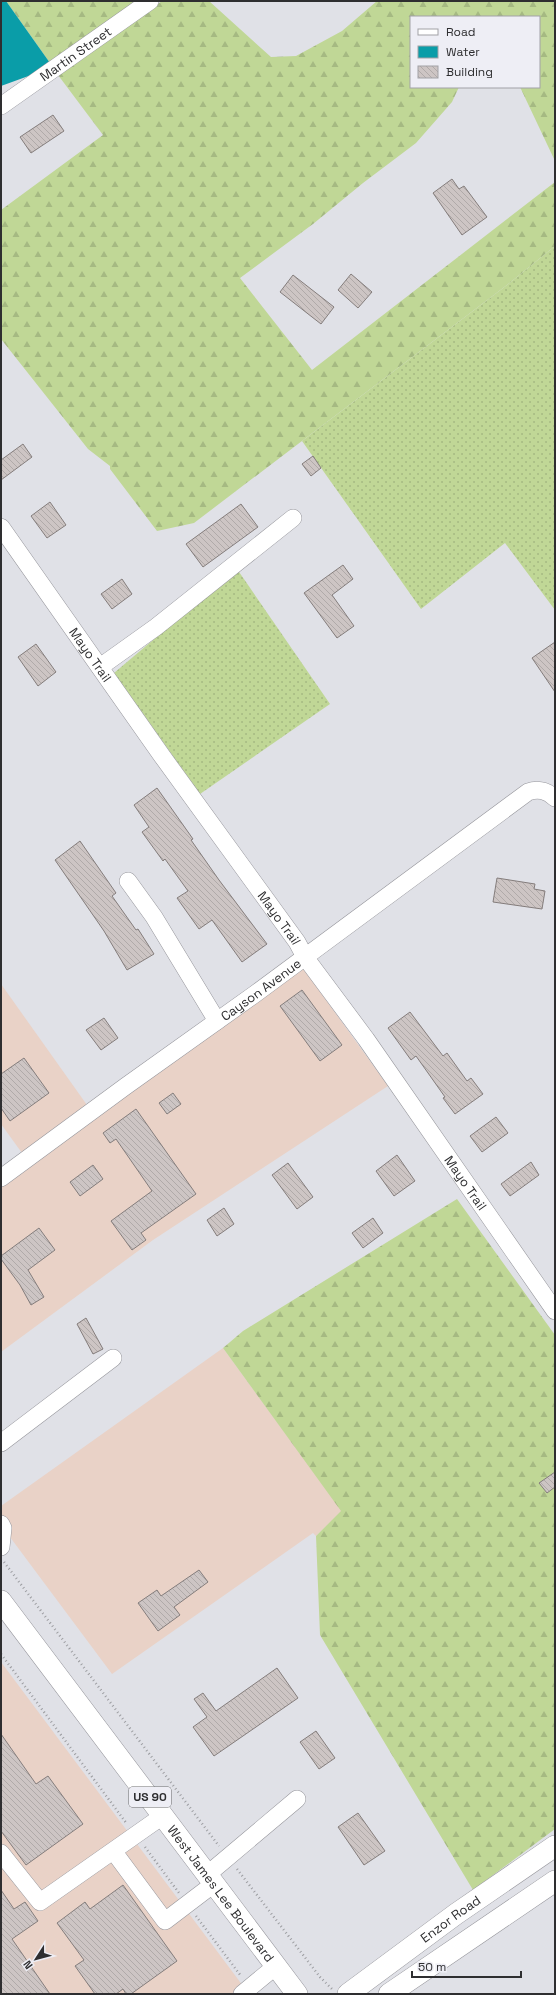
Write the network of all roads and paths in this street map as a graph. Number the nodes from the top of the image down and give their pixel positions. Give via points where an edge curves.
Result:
1 (150, 1) edge
2 (1, 106) edge
3 (293, 518) dead end
4 (1, 527) edge
5 (100, 667) junction
6 (555, 798) edge
7 (128, 881) dead end
8 (305, 957) junction
9 (217, 1021) junction
10 (1, 1178) edge
11 (555, 1311) edge
12 (113, 1358) dead end
13 (1, 1442) edge
14 (1, 1524) edge
15 (1, 1547) edge
16 (1, 1558) edge
17 (1, 1600) edge
18 (297, 1800) dead end
19 (164, 1815) junction
20 (555, 1846) edge
21 (114, 1852) junction
22 (1, 1853) edge
23 (228, 1858) junction
24 (211, 1879) junction
25 (555, 1881) edge
26 (276, 1966) junction
27 (242, 1994) edge
28 (297, 1994) edge
29 (337, 1994) edge
30 (348, 1994) edge
31 (390, 1994) edge

1 - 2 street, Martin Street
3 - 5 street via 190,601
4 - 5 street, Mayo Trail
5 - 8 street, Mayo Trail via 297,942
6 - 8 street, Cayson Avenue via 540,790 528,792
7 - 9 street via 154,917
8 - 9 street, Cayson Avenue
8 - 11 street, Mayo Trail
9 - 10 street, Cayson Avenue
12 - 13 street
14 - 15 street
16 - 23 path
17 - 19 main road, West James Lee Boulevard / US 90
18 - 23 street
19 - 21 street
19 - 24 main road, West James Lee Boulevard / US 90
20 - 30 main road, Enzor Road via 456,1914
21 - 22 street via 40,1902
21 - 24 street via 165,1921
23 - 24 street
23 - 29 path via 320,1977
24 - 26 main road, West James Lee Boulevard / US 90
25 - 31 main road, Enzor Road
26 - 27 street
26 - 28 main road, West James Lee Boulevard / US 90

